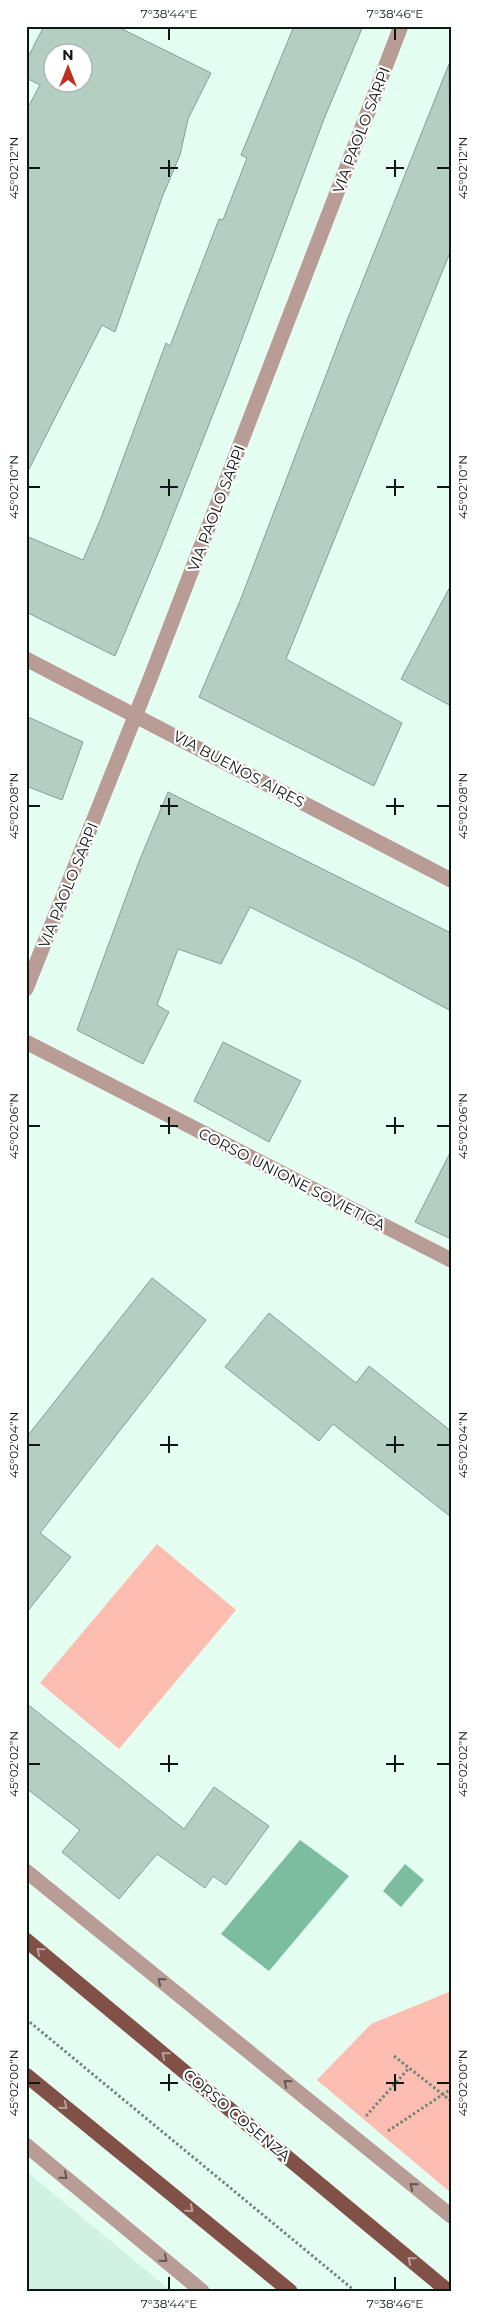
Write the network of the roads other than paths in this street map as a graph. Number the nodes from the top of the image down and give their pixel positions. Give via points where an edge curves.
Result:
1 (402, 26) edge
2 (26, 659) edge
3 (136, 716) junction
4 (451, 880) edge
5 (26, 989) edge
6 (26, 1042) edge
7 (451, 1260) edge
8 (26, 1871) edge
9 (26, 1940) edge
10 (26, 2075) edge
11 (26, 2145) edge
12 (451, 2216) edge
13 (202, 2291) edge
14 (290, 2291) edge
15 (448, 2291) edge

1 - 3 street, VIA PAOLO SARPI
2 - 3 street, VIA BUENOS AIRES
3 - 4 street, VIA BUENOS AIRES
3 - 5 street, VIA PAOLO SARPI
6 - 7 street, CORSO UNIONE SOVIETICA
12 -> 8 street
15 -> 9 main road, CORSO COSENZA
10 -> 14 main road
11 -> 13 street

